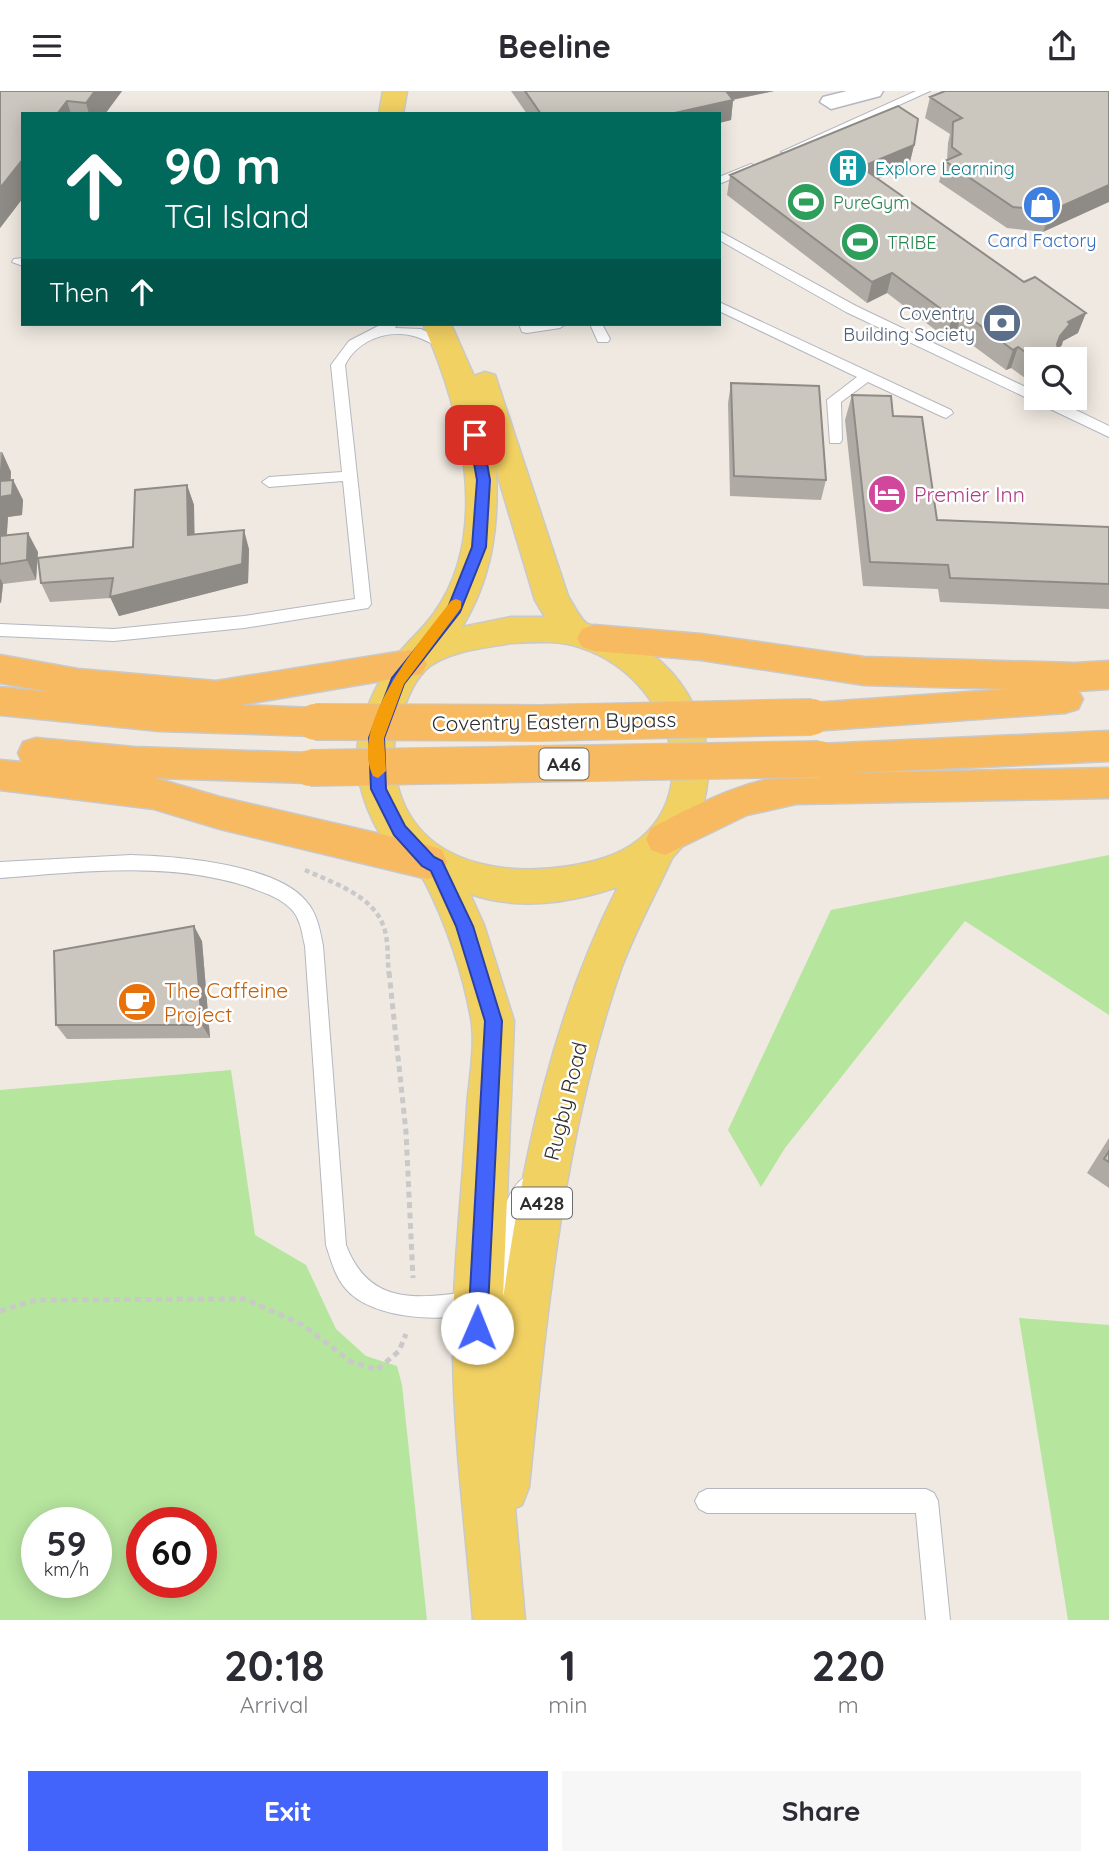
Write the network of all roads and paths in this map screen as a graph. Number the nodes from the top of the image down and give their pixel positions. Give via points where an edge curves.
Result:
1 (395, 91) edge
2 (872, 91) edge
3 (925, 91) edge
4 (831, 102) dead end
5 (392, 112) edge
6 (780, 155) edge
7 (768, 160) edge
8 (721, 180) edge
9 (721, 236) edge
10 (721, 307) edge
11 (388, 326) edge
12 (526, 326) edge
13 (546, 326) edge
14 (597, 326) edge
15 (450, 331) edge
16 (374, 333) junction
17 (603, 339) dead end
18 (867, 376) junction
19 (1024, 391) edge
20 (1064, 410) edge
21 (946, 413) dead end
22 (1109, 432) edge
23 (835, 440) dead end
24 (349, 476) junction
25 (270, 482) dead end
26 (0, 630) edge
27 (585, 636) junction
28 (415, 660) junction
29 (0, 669) edge
30 (1109, 675) edge
31 (1109, 695) edge
32 (0, 701) edge
33 (1109, 746) edge
34 (0, 749) edge
35 (0, 775) edge
36 (1109, 783) edge
37 (662, 843) junction
38 (432, 864) junction
39 (301, 869) dead end
40 (0, 870) edge
41 (550, 1157) junction
42 (478, 1302) junction
43 (416, 1306) junction
44 (0, 1311) edge
45 (707, 1501) dead end
46 (497, 1598) edge
47 (938, 1620) edge

1 - 5 main road
2 - 4 street
3 - 6 lane
7 - 8 lane
9 - 19 lane via 851,309
10 - 18 lane
11 - 16 lane
12 - 13 lane
14 - 17 lane
15 - 16 lane
15 - 27 main road via 504,436 552,600
15 - 28 main road via 483,480 479,547 453,612
16 - 24 lane via 356,340 343,352 338,365
18 - 21 lane
18 - 23 lane via 834,400
20 - 22 lane
24 - 25 lane
24 - 26 lane via 363,604 114,635
27 - 28 main road via 511,630 472,638
27 - 30 highway via 701,647 864,671
27 - 37 main road, Rugby Road via 626,653 653,673 674,698 689,736 691,777 682,809
28 - 29 highway via 216,695 78,683
28 - 38 main road via 398,682 376,738 379,789 400,831
31 - 32 highway, Coventry Eastern Bypass / A46, bridge via 812,717 539,723 159,717
33 - 34 highway, Coventry Eastern Bypass / A46, bridge via 819,759 310,768 134,762
35 - 38 highway via 154,793
36 - 37 highway via 796,789 739,801
37 - 38 main road via 619,870 574,884 514,887
37 - 41 main road, Rugby Road / A428 via 600,971
38 - 42 main road, Rugby Road / A428 via 464,926 493,1021
39 - 43 path via 367,902 384,926 406,1132
40 - 43 lane via 161,861 253,881 285,893 300,906 309,921 314,946 336,1245 354,1284 369,1296
41 - 42 lane via 513,1210 496,1292
41 - 46 main road, Rugby Road / A428 via 526,1287
42 - 43 lane
42 - 46 main road, Rugby Road / A428 via 477,1353
43 - 44 path via 399,1351 377,1370 350,1361 303,1325 245,1299 36,1300
45 - 47 lane via 926,1501

